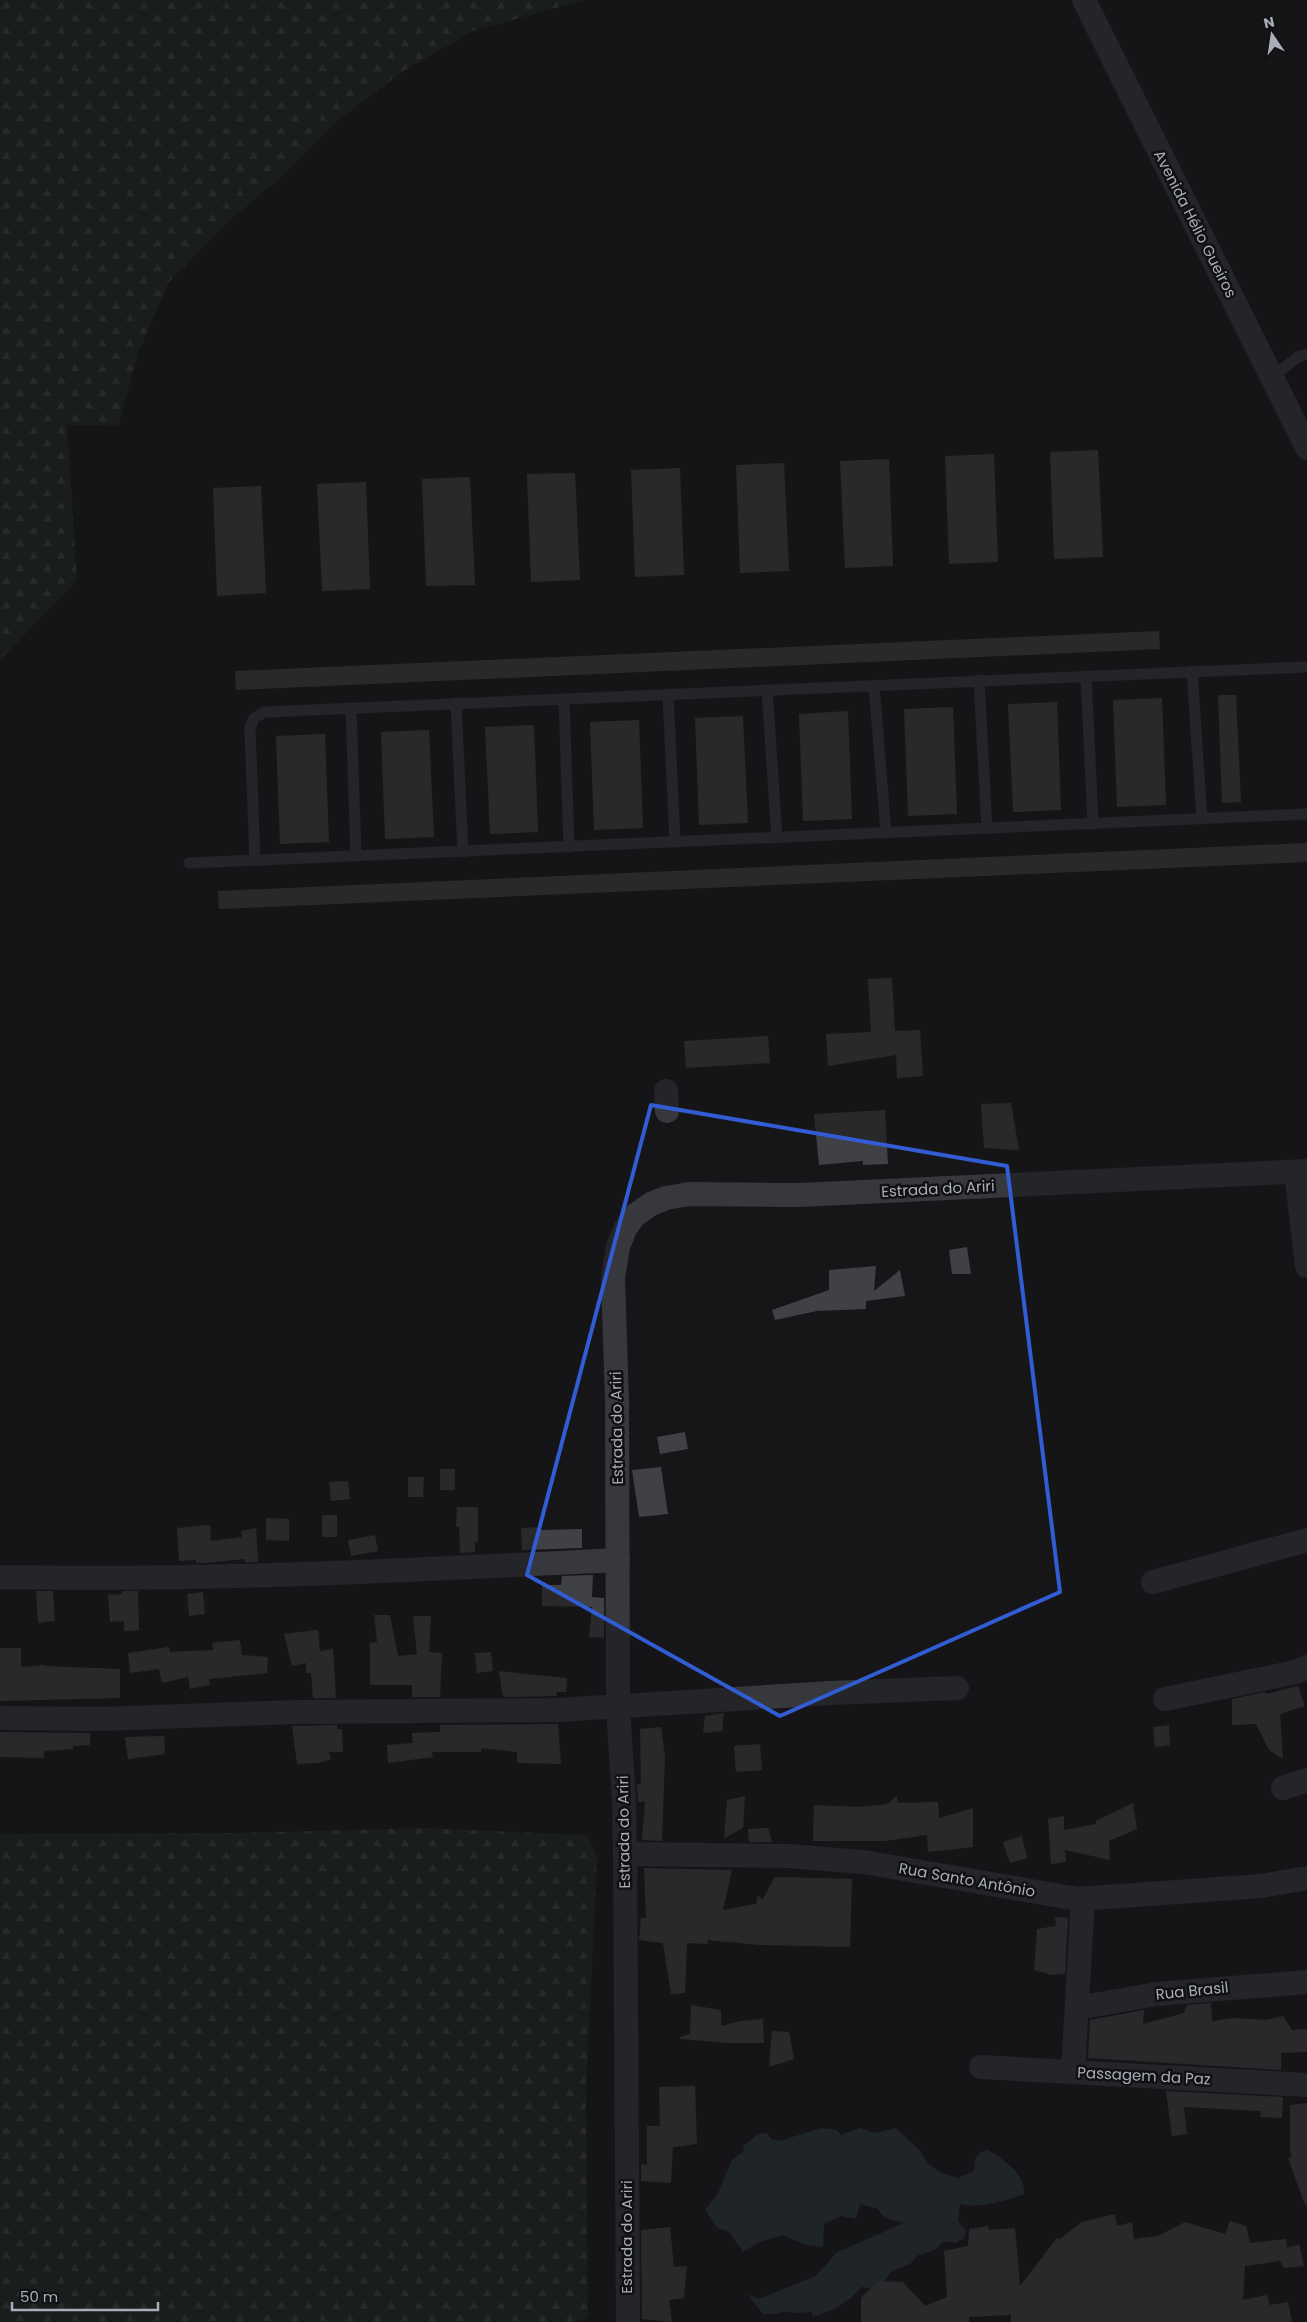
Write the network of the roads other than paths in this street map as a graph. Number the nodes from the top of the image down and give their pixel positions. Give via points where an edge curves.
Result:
1 (1084, 0) edge
2 (1307, 354) edge
3 (1272, 377) junction
4 (1307, 448) edge
5 (1307, 659) edge
6 (1294, 667) junction
7 (1307, 667) edge
8 (1192, 671) junction
9 (1086, 676) junction
10 (979, 680) junction
11 (874, 685) junction
12 (767, 690) junction
13 (668, 694) junction
14 (564, 699) junction
15 (456, 703) junction
16 (351, 708) junction
17 (1307, 814) edge
18 (1202, 819) junction
19 (1093, 824) junction
20 (987, 829) junction
21 (886, 833) junction
22 (777, 838) junction
23 (675, 842) junction
24 (569, 847) junction
25 (463, 852) junction
26 (356, 856) junction
27 (255, 861) junction
28 (189, 864) dead end
29 (1301, 1172) edge
30 (1307, 1266) edge
31 (1307, 1540) edge
32 (618, 1560) junction
33 (0, 1576) edge
34 (1153, 1582) dead end
35 (1307, 1667) edge
36 (958, 1688) dead end
37 (1165, 1699) dead end
38 (618, 1706) junction
39 (0, 1718) edge
40 (1307, 1780) edge
41 (1283, 1788) dead end
42 (625, 1854) junction
43 (1307, 1878) edge
44 (1083, 1899) junction
45 (1307, 1982) edge
46 (1078, 2008) junction
47 (981, 2067) dead end
48 (1073, 2072) junction
49 (1307, 2085) edge
50 (628, 2322) edge

1 - 3 street, Avenida Hélio Gueiros
2 - 3 lane
3 - 4 street, Avenida Hélio Gueiros
5 - 6 lane
6 - 7 lane
6 - 8 lane
8 - 9 lane
8 - 18 lane
9 - 10 lane
9 - 19 lane
10 - 11 lane
10 - 20 lane
11 - 12 lane
11 - 21 lane
12 - 13 lane
12 - 22 lane
13 - 14 lane
13 - 23 lane
14 - 15 lane
14 - 24 lane
15 - 16 lane
15 - 25 lane
16 - 26 lane
16 - 27 lane via 265,712 254,718 250,729
17 - 18 lane
18 - 19 lane
19 - 20 lane
20 - 21 lane
21 - 22 lane
22 - 23 lane
23 - 24 lane
24 - 25 lane
25 - 26 lane
26 - 27 lane
27 - 28 lane
29 - 30 street
29 - 32 street, Estrada do Ariri via 799,1195 689,1194 651,1204 634,1216 625,1229 618,1247 613,1279
31 - 34 street
32 - 33 street via 257,1577 113,1579
32 - 38 street, Estrada do Ariri
35 - 37 street
36 - 38 street
38 - 39 street via 98,1719
38 - 42 street, Estrada do Ariri
40 - 41 street
42 - 44 street, Rua Santo Antônio via 789,1856 863,1862
42 - 50 street, Estrada do Ariri
43 - 44 street, Rua Santo Antônio via 1261,1886
44 - 46 street
45 - 46 street, Rua Brasil via 1157,1994
46 - 48 street
47 - 48 street, Passagem da Paz
48 - 49 street, Passagem da Paz

